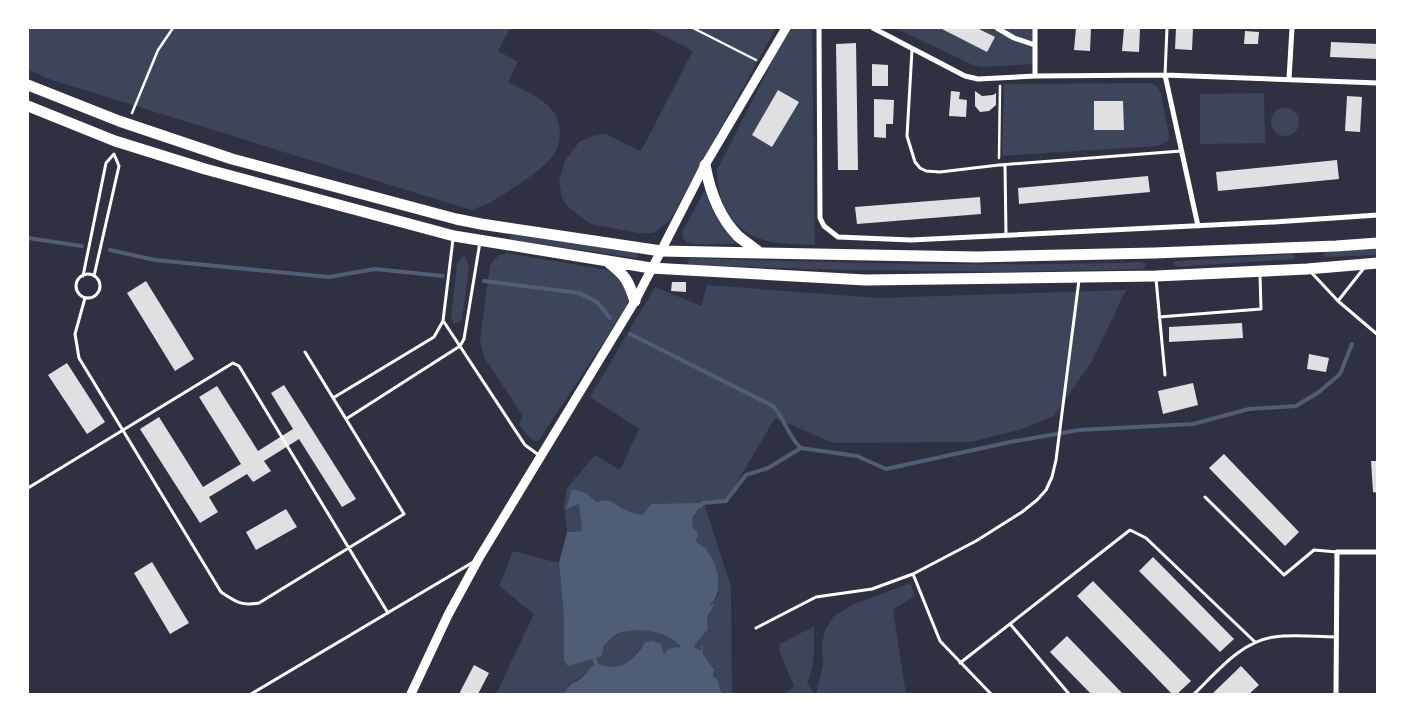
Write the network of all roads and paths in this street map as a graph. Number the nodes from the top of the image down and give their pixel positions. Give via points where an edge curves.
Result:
1 (173, 28) edge
2 (693, 28) edge
3 (786, 28) edge
4 (819, 28) edge
5 (873, 28) edge
6 (997, 28) edge
7 (1035, 28) edge
8 (1167, 28) edge
9 (1292, 28) edge
10 (1035, 45) junction
11 (912, 50) junction
12 (764, 64) junction
13 (1165, 75) junction
14 (1034, 76) junction
15 (1000, 78) junction
16 (1289, 79) junction
17 (1378, 83) edge
18 (28, 85) edge
19 (28, 106) edge
20 (124, 123) junction
21 (115, 141) junction
22 (1181, 151) junction
23 (114, 154) junction
24 (999, 165) junction
25 (1005, 165) junction
26 (705, 166) junction
27 (1378, 215) edge
28 (456, 219) junction
29 (481, 224) junction
30 (1198, 226) junction
31 (454, 236) junction
32 (1006, 236) junction
33 (480, 241) junction
34 (1378, 243) edge
35 (1305, 247) junction
36 (661, 250) junction
37 (760, 253) junction
38 (1154, 253) junction
39 (607, 261) junction
40 (1372, 264) edge
41 (651, 268) junction
42 (1308, 269) junction
43 (1260, 271) junction
44 (83, 276) junction
45 (94, 276) junction
46 (1079, 276) junction
47 (1156, 276) junction
48 (85, 298) junction
49 (1338, 300) junction
50 (634, 301) junction
51 (1159, 317) junction
52 (443, 321) junction
53 (1378, 335) edge
54 (460, 346) junction
55 (305, 352) dead end
56 (1165, 375) dead end
57 (333, 398) junction
58 (346, 419) junction
59 (123, 430) junction
60 (540, 457) junction
61 (28, 488) edge
62 (1204, 497) dead end
63 (349, 548) junction
64 (1337, 552) junction
65 (1378, 552) edge
66 (479, 558) junction
67 (913, 574) junction
68 (388, 613) junction
69 (1011, 625) junction
70 (756, 628) dead end
71 (1337, 637) junction
72 (1255, 642) junction
73 (960, 663) junction
74 (251, 694) edge
75 (411, 694) edge
76 (991, 694) edge
77 (1068, 694) edge
78 (1194, 694) edge
79 (1336, 694) edge

1 - 20 path via 158,50
2 - 12 path
3 - 12 street
4 - 32 street via 820,218 830,233 843,238 911,240
5 - 11 street
6 - 10 street
7 - 10 street
8 - 13 lane
9 - 16 street
10 - 14 street
11 - 15 street via 965,76
11 - 24 lane via 907,136 915,162 926,171 940,172
12 - 26 street
13 - 14 street
13 - 16 street
13 - 22 street
14 - 15 street
15 - 24 path
16 - 17 street
18 - 20 highway
19 - 21 highway
20 - 21 highway
20 - 28 highway via 232,159
21 - 23 lane
21 - 31 highway via 204,169
22 - 25 lane
22 - 30 street
23 - 44 lane via 106,163
23 - 45 lane via 119,166
24 - 25 lane
25 - 32 lane
26 - 36 street
26 - 37 highway via 715,202 724,218 738,236
27 - 30 street
28 - 29 highway
28 - 31 highway
29 - 33 highway
29 - 36 highway
30 - 32 street
31 - 33 highway
31 - 52 lane
33 - 39 highway
33 - 54 lane via 464,339
34 - 35 highway
35 - 38 highway
35 - 42 highway
36 - 37 highway
36 - 41 street
37 - 38 highway via 977,257
38 - 47 highway
39 - 41 highway
39 - 50 highway via 623,273
40 - 42 highway
40 - 49 lane
41 - 46 highway via 865,280
41 - 50 street
42 - 43 highway
42 - 49 lane
43 - 47 highway
43 - 51 lane via 1261,309
44 - 45 lane
44 - 48 lane via 77,289
45 - 48 lane via 100,290 92,298
46 - 47 highway
46 - 67 lane via 1058,442 1052,477 1046,490 1022,512
47 - 51 lane
48 - 59 lane via 75,334 79,358
49 - 53 lane
50 - 60 street
51 - 56 lane
52 - 54 lane
52 - 57 lane via 434,337
54 - 58 lane
54 - 60 lane via 525,445
55 - 57 lane
57 - 58 lane
58 - 63 lane via 404,514
59 - 61 lane
59 - 63 lane via 221,592 234,601 246,605 259,603
59 - 63 lane via 236,363
60 - 66 street
62 - 64 lane via 1284,575 1314,550
63 - 68 lane
64 - 65 street
64 - 71 street
66 - 68 lane
66 - 75 street
67 - 70 lane via 872,589 816,597
67 - 73 lane via 940,641
68 - 74 lane
69 - 72 lane via 1130,530 1146,538
69 - 73 lane
69 - 77 lane
71 - 72 lane via 1274,637
71 - 79 street
72 - 78 lane via 1238,652
73 - 76 lane

